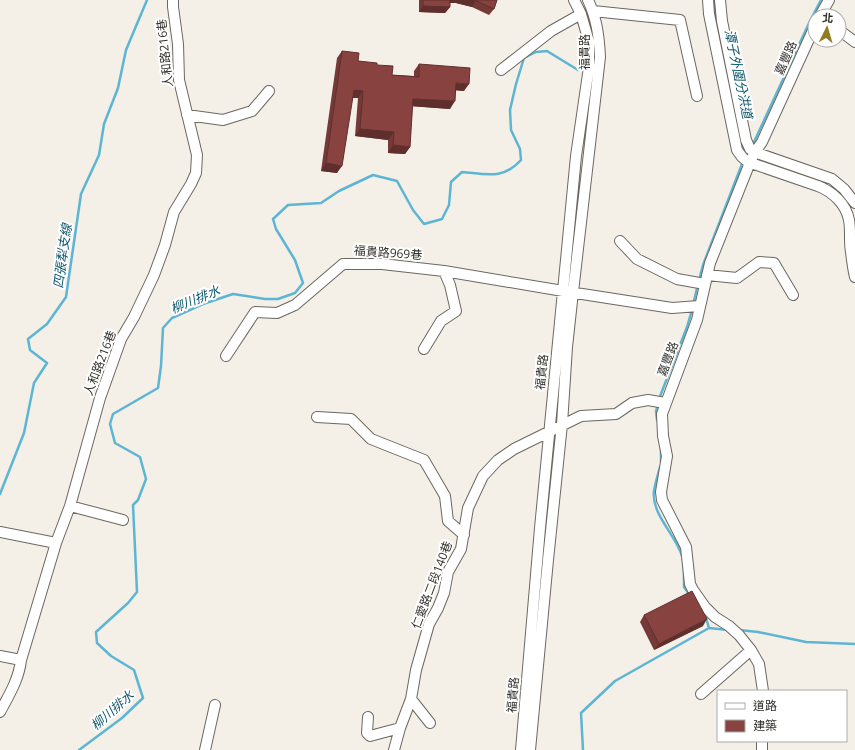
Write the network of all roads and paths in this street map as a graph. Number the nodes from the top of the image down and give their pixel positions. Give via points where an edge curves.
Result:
1 (173, 0) edge
2 (574, 0) edge
3 (588, 0) edge
4 (708, 0) edge
5 (720, 0) edge
6 (593, 11) junction
7 (581, 14) junction
8 (807, 44) edge
9 (501, 70) dead end
10 (269, 91) dead end
11 (697, 96) dead end
12 (187, 115) junction
13 (755, 152) junction
14 (750, 163) junction
15 (836, 182) junction
16 (830, 192) junction
17 (855, 203) edge
18 (620, 241) dead end
19 (444, 271) junction
20 (855, 277) edge
21 (706, 280) junction
22 (568, 292) junction
23 (793, 295) dead end
24 (700, 306) junction
25 (424, 349) dead end
26 (226, 356) dead end
27 (665, 403) junction
28 (317, 417) dead end
29 (562, 424) junction
30 (549, 431) junction
31 (70, 506) junction
32 (123, 520) dead end
33 (0, 532) edge
34 (464, 535) junction
35 (56, 543) junction
36 (751, 650) junction
37 (0, 656) edge
38 (21, 660) junction
39 (763, 690) edge
40 (701, 694) dead end
41 (411, 699) junction
42 (215, 705) dead end
43 (0, 712) edge
44 (368, 717) dead end
45 (430, 723) dead end
46 (400, 728) junction
47 (205, 750) edge
48 (394, 750) edge
49 (521, 750) edge
50 (530, 750) edge

1 - 12 street, 人和路216巷 via 179,80
2 - 7 street, 福貴路
3 - 6 street, 福貴路
4 - 14 street via 735,144 739,154
5 - 13 street via 746,140 750,149
6 - 11 street via 680,20
6 - 22 street, 福貴路 via 598,29 600,57
7 - 9 street via 551,31
7 - 22 street, 福貴路 via 589,42 589,67 576,156
8 - 13 street, 嘉豐路
10 - 12 street via 252,111 223,120
12 - 31 street, 人和路216巷 via 197,155 196,173 174,212 154,275 121,339 100,398
13 - 14 street, 嘉豐路
13 - 15 street
14 - 16 street
14 - 21 street, 嘉豐路 via 710,263
15 - 16 street
15 - 17 street
16 - 20 street via 844,208 849,221 850,251
18 - 21 street via 637,259 676,279
19 - 22 street, 福貴路969巷
19 - 25 street via 456,311 441,321
19 - 26 street, 福貴路969巷 via 382,264 343,264 295,305 277,313 255,312
21 - 23 street via 737,278 759,262 774,263
21 - 24 street, 嘉豐路
22 - 24 street, 福貴路969巷 via 672,308
22 - 29 street, 福貴路
22 - 30 street, 福貴路
24 - 27 street, 嘉豐路
27 - 29 street, 仁愛路二段140巷 via 648,400 632,403 616,414 580,416
27 - 36 street, 嘉豐路 via 662,421 667,456 662,500 686,547 690,584 715,617 739,635
28 - 34 street via 351,419 371,439 424,460 445,496 448,521
29 - 30 street, 仁愛路二段140巷
29 - 50 street, 福貴路
30 - 34 street, 仁愛路二段140巷 via 514,449 498,460 483,476 468,508
30 - 49 street, 福貴路
31 - 32 street
31 - 35 street, 人和路216巷
33 - 35 street
34 - 41 street, 仁愛路二段140巷 via 461,549 448,572 444,593 429,624
35 - 38 street, 人和路216巷
36 - 39 street, 嘉豐路 via 761,672
36 - 40 street
37 - 38 street
38 - 43 street, 人和路216巷 via 14,686
41 - 45 street
41 - 46 street, 仁愛路二段140巷
42 - 47 street
44 - 46 street via 367,733 370,736
46 - 48 street, 仁愛路二段140巷

